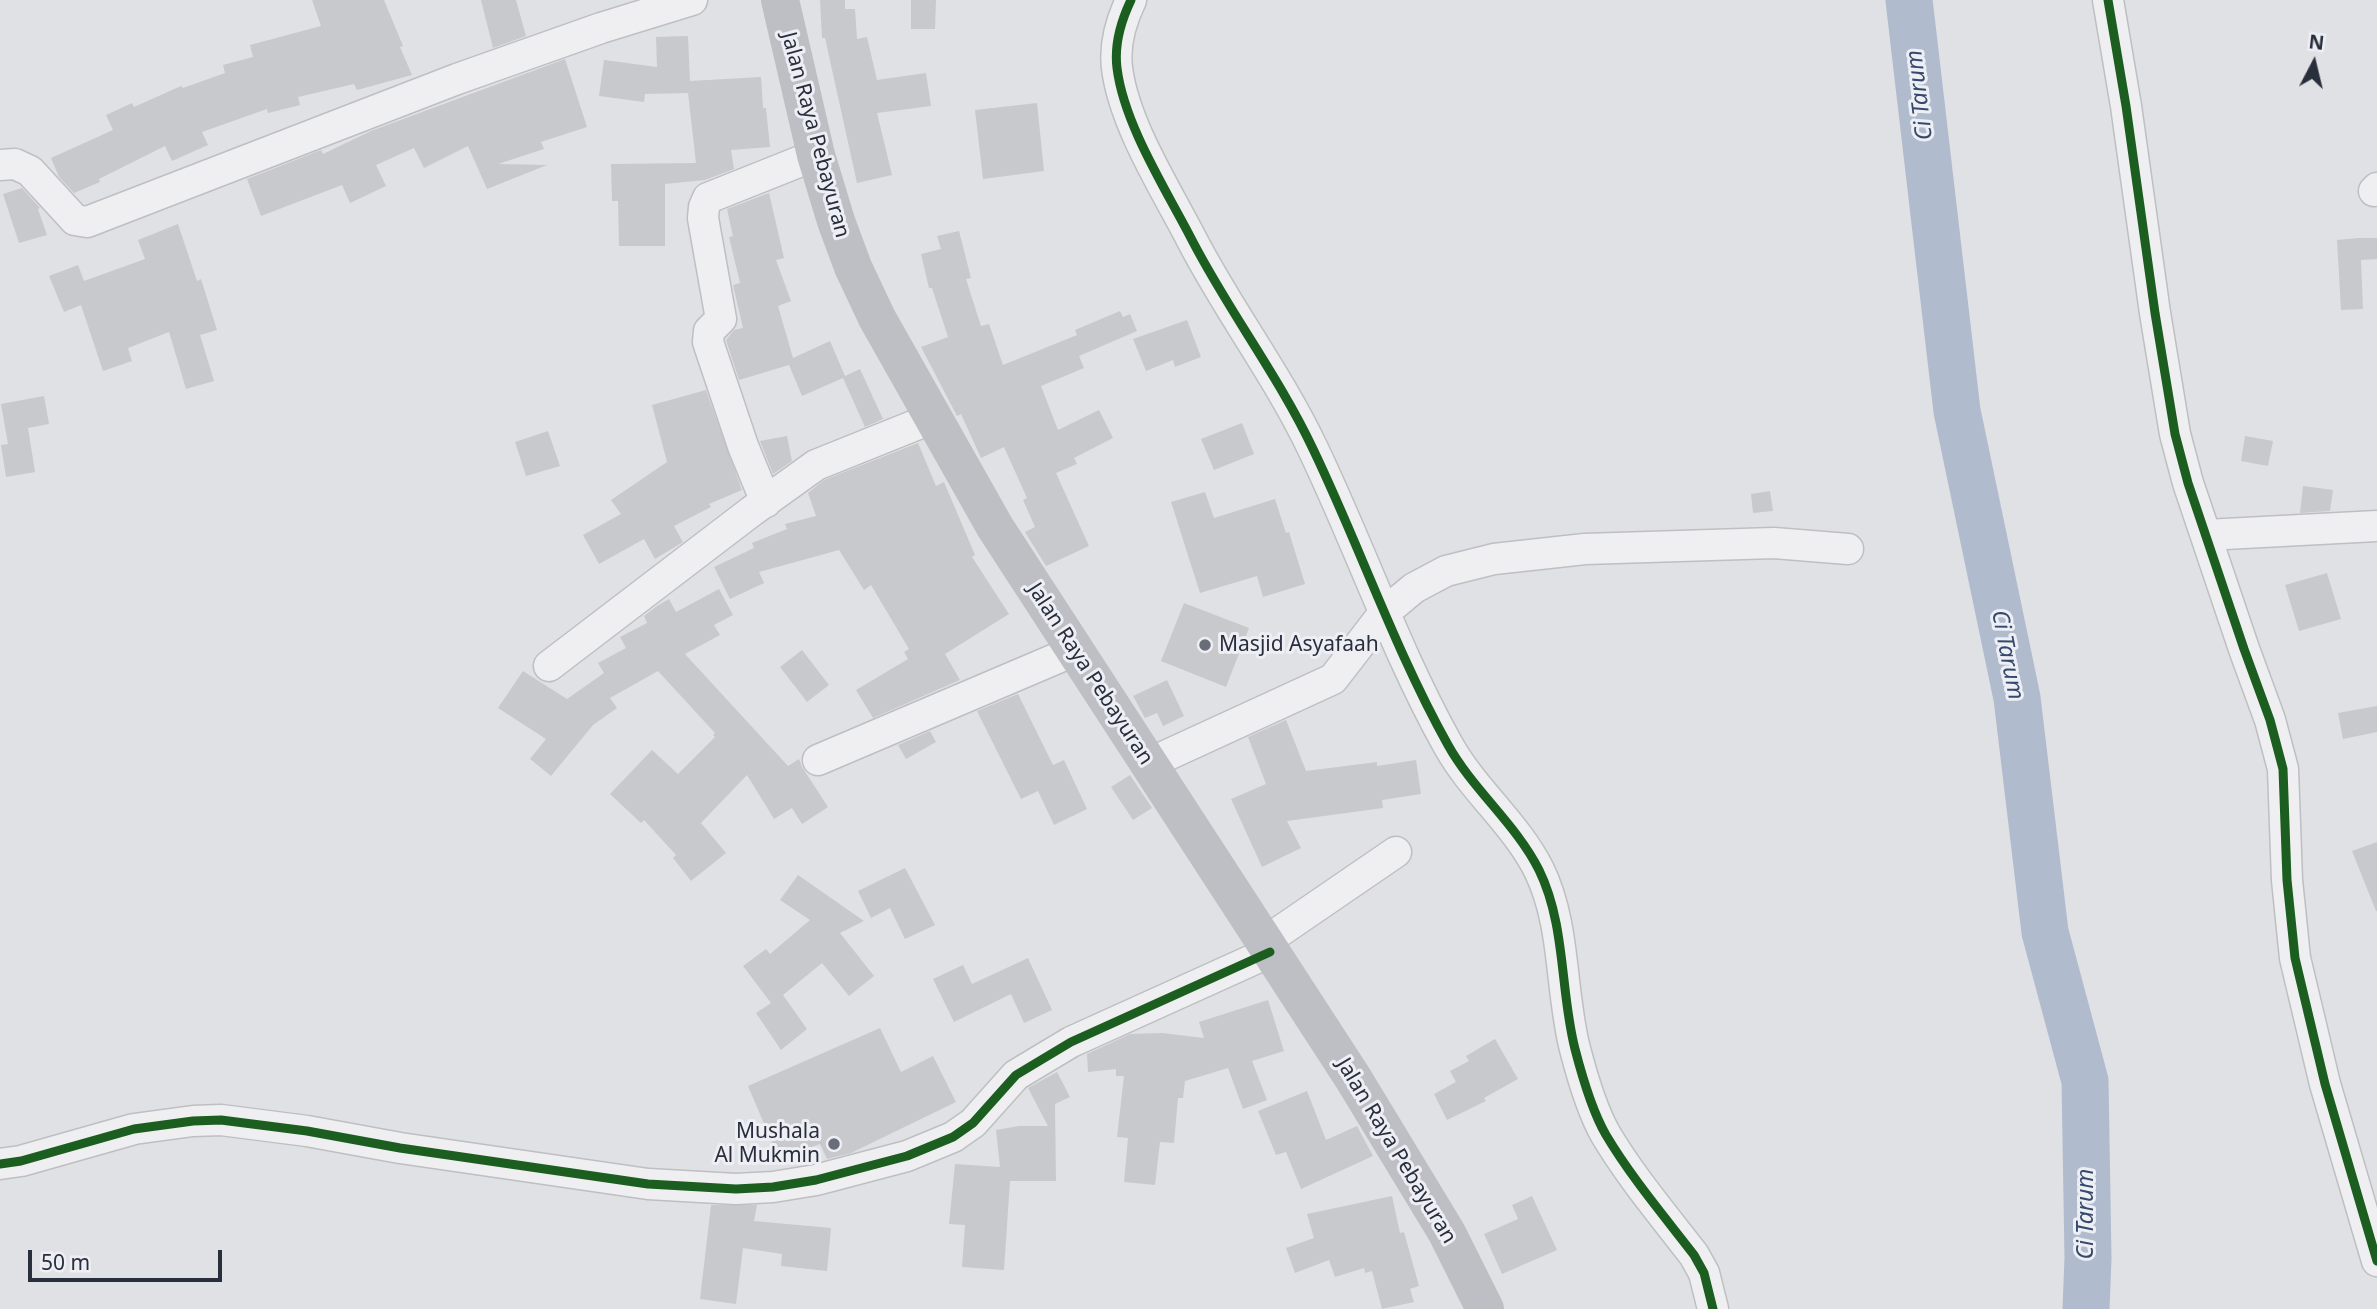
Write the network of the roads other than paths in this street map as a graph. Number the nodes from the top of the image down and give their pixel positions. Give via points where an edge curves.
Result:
1 (692, 0) edge
2 (780, 0) edge
3 (1131, 0) edge
4 (2108, 0) edge
5 (816, 155) junction
6 (0, 165) edge
7 (933, 418) junction
8 (766, 502) junction
9 (2377, 526) edge
10 (2206, 535) junction
11 (1848, 549) dead end
12 (1388, 623) junction
13 (1074, 651) junction
14 (549, 666) dead end
15 (818, 760) dead end
16 (1148, 764) junction
17 (1396, 852) dead end
18 (1266, 947) junction
19 (0, 1164) edge
20 (2377, 1261) edge
21 (1485, 1309) edge
22 (1713, 1309) edge

1 - 6 street via 457,79 86,222 75,220 30,171 15,164
2 - 5 main road, Jalan Raya Pebayuran
3 - 12 street via 1121,21 1117,65 1136,132 1196,247 1313,448
4 - 10 street via 2175,434
5 - 7 main road, Jalan Raya Pebayuran via 853,267
5 - 8 street via 708,198 704,207 721,319 709,331 708,342
7 - 8 street via 816,466
7 - 13 main road, Jalan Raya Pebayuran
8 - 14 street
9 - 10 street
10 - 20 street via 2283,769 2295,958 2325,1084
11 - 12 street via 1774,543 1698,544 1494,559 1446,570 1414,588
12 - 16 street via 1333,679
12 - 22 street via 1464,771 1538,868 1556,923 1583,1078 1605,1133 1694,1255
13 - 15 street
13 - 16 main road, Jalan Raya Pebayuran
16 - 18 main road, Jalan Raya Pebayuran
17 - 18 street
18 - 19 street via 1060,1048 1016,1075 974,1123 953,1136 907,1156 816,1180 736,1189 648,1184 221,1120 134,1129
18 - 21 main road, Jalan Raya Pebayuran via 1447,1233

